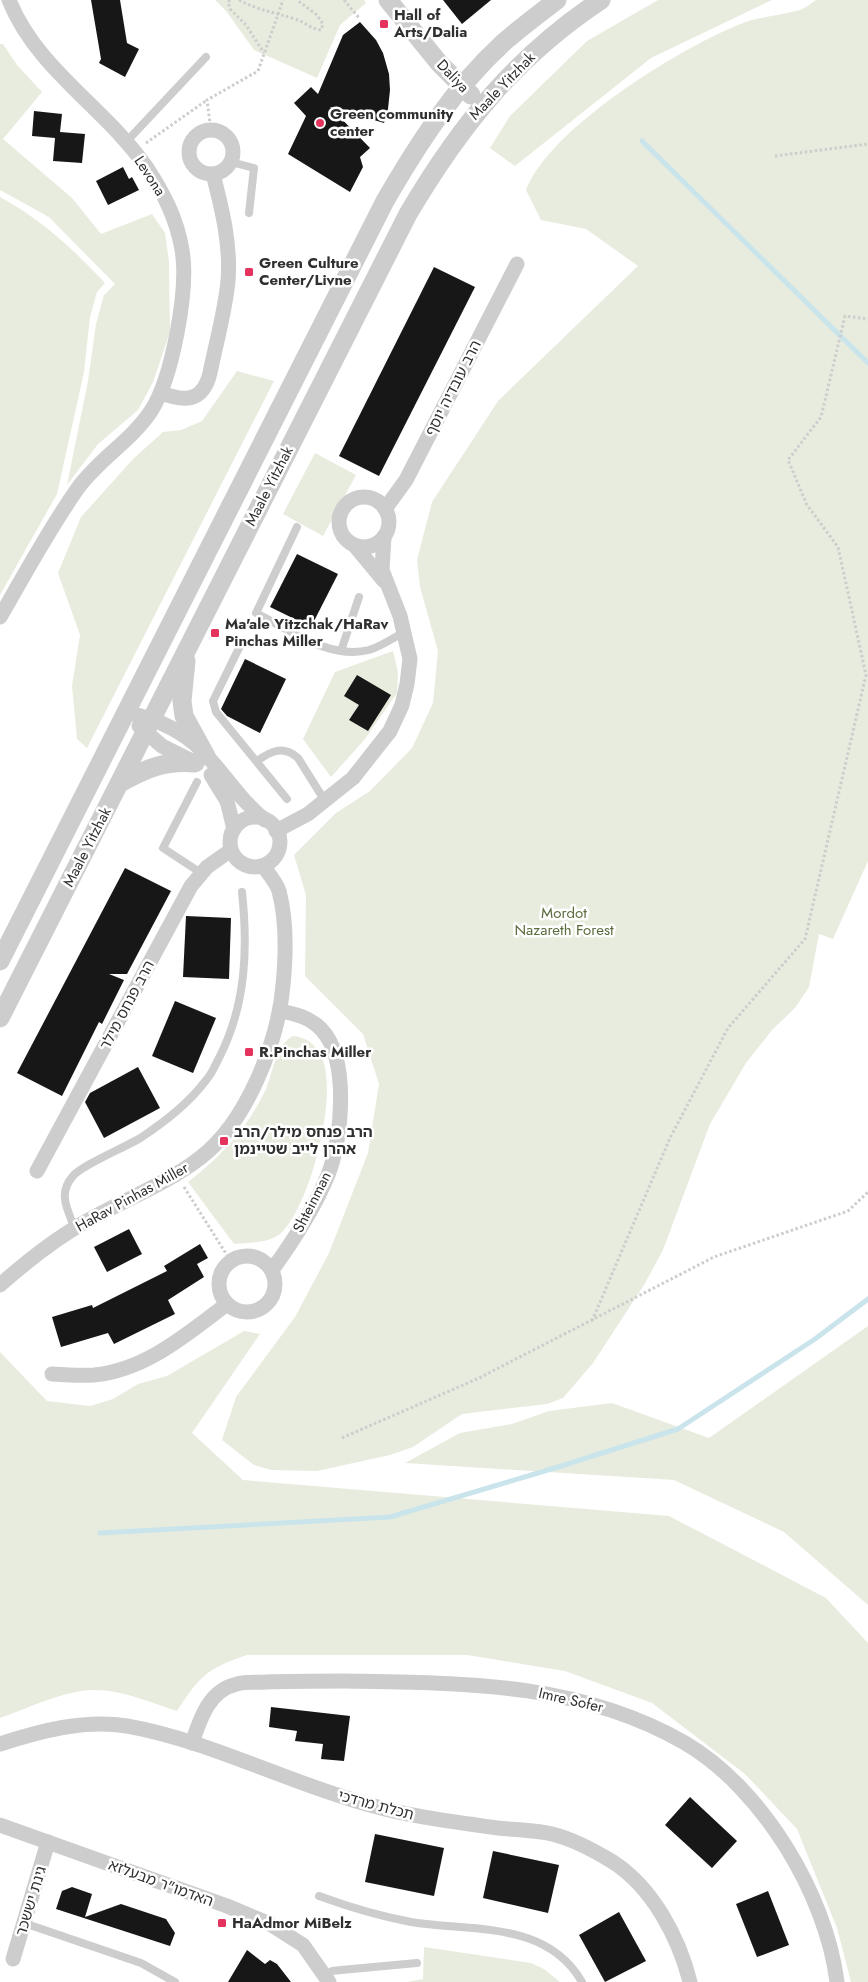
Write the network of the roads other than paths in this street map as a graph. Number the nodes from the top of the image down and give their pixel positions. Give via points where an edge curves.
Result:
1 (8, 0) edge
2 (388, 0) edge
3 (556, 0) edge
4 (601, 0) edge
5 (206, 57) dead end
6 (463, 86) junction
7 (481, 106) junction
8 (130, 146) junction
9 (231, 162) junction
10 (213, 174) junction
11 (249, 213) dead end
12 (517, 264) dead end
13 (161, 393) junction
14 (385, 509) junction
15 (296, 527) dead end
16 (384, 536) junction
17 (355, 546) junction
18 (386, 584) junction
19 (359, 597) dead end
20 (0, 617) edge
21 (404, 632) junction
22 (241, 644) dead end
23 (187, 650) junction
24 (341, 651) junction
25 (126, 712) junction
26 (149, 725) junction
27 (201, 760) junction
28 (257, 761) junction
29 (197, 782) dead end
30 (120, 783) junction
31 (287, 799) dead end
32 (325, 802) junction
33 (265, 820) junction
34 (234, 829) junction
35 (276, 831) junction
36 (231, 850) junction
37 (262, 866) junction
38 (201, 873) junction
39 (242, 892) dead end
40 (0, 961) edge
41 (280, 1011) junction
42 (0, 1018) edge
43 (37, 1171) dead end
44 (75, 1229) junction
45 (272, 1270) junction
46 (0, 1285) edge
47 (227, 1304) junction
48 (52, 1374) dead end
49 (192, 1743) junction
50 (0, 1744) edge
51 (0, 1825) edge
52 (48, 1842) junction
53 (319, 1896) dead end
54 (24, 1923) junction
55 (14, 1959) dead end
56 (417, 1963) dead end
57 (327, 1979) edge
58 (175, 1982) edge
59 (582, 1982) edge
60 (690, 1982) edge
61 (837, 1982) edge

1 - 8 street, Levona via 16,18 42,55 60,76 101,112
2 - 6 street, Daliya
3 - 6 street, Maale Yitzhak via 503,43
4 - 7 street, Maale Yitzhak via 521,63
5 - 8 lane
6 - 7 street, Daliya
6 - 25 street, Maale Yitzhak via 384,201
7 - 23 street, Maale Yitzhak via 447,150 408,214
8 - 13 street, Levona via 172,210 182,252 180,310
9 - 10 street
9 - 10 street via 230,141 218,132 198,135 190,146 191,160 199,171
9 - 11 lane via 254,168
10 - 13 street via 229,261 228,283 210,373 207,384 194,397 177,399
12 - 14 street, הרב עובדיה יוסף via 406,480
13 - 20 street, Levona via 134,432 93,468 78,488
14 - 16 street via 389,520
14 - 17 street via 368,497 345,504 339,528
15 - 24 lane via 256,613 321,646
16 - 17 street via 371,546
16 - 18 street via 382,562
17 - 18 street
18 - 21 street
19 - 24 lane
21 - 24 lane via 369,650
21 - 32 street via 410,659 402,706 390,731 353,778
22 - 28 lane via 213,701 216,712
23 - 26 street, Maale Yitzhak
23 - 27 street via 182,701 184,716
25 - 26 street
25 - 40 street, Maale Yitzhak
26 - 27 street via 178,732 195,744
26 - 30 street, Maale Yitzhak
27 - 30 street via 167,762 149,767
27 - 33 street
27 - 34 street via 227,801
28 - 31 lane
28 - 32 lane via 275,750 292,752
29 - 38 lane via 163,848
30 - 42 street, Maale Yitzhak
32 - 35 street
33 - 34 street via 244,820
33 - 35 street
34 - 36 street
35 - 37 street via 280,844 278,852 273,860
36 - 37 street via 241,863 249,867
36 - 38 street, הרב פנחס מילר
37 - 41 street, HaRav Pinhas Miller via 278,890 285,932
38 - 43 street, הרב פנחס מילר
39 - 44 lane via 246,962 240,1000 227,1042 209,1078 175,1114 140,1138 73,1175 63,1198
41 - 44 street, HaRav Pinhas Miller via 261,1074 247,1101 202,1156 176,1175
41 - 45 street, Shteinman via 301,1015 321,1029 329,1040 340,1083 340,1113 328,1174 292,1242
44 - 46 street, HaRav Pinhas Miller
45 - 47 street via 275,1289 265,1306 245,1312
45 - 47 street via 260,1258 251,1255 230,1260 224,1267 219,1286
47 - 48 street via 153,1356 133,1365 95,1375
49 - 50 street, תכלת מרדכי via 126,1726 81,1725 31,1734
49 - 60 street, תכלת מרדכי via 368,1805 408,1815 553,1834 583,1846 615,1863 642,1889 669,1926
49 - 61 street, Imre Sofer via 201,1715 214,1696 236,1684 441,1682 491,1685 592,1702 640,1720 687,1744 736,1783 775,1830 799,1869 820,1912
51 - 52 street, האדמו"ר מבעלזא
52 - 54 street, גינת יששכר
52 - 57 street, האדמו"ר מבעלזא via 270,1924 303,1946
53 - 59 lane via 411,1922 511,1933 527,1938 555,1950
54 - 55 street, גינת יששכר
54 - 58 lane via 141,1963
56 - 57 lane via 332,1971

